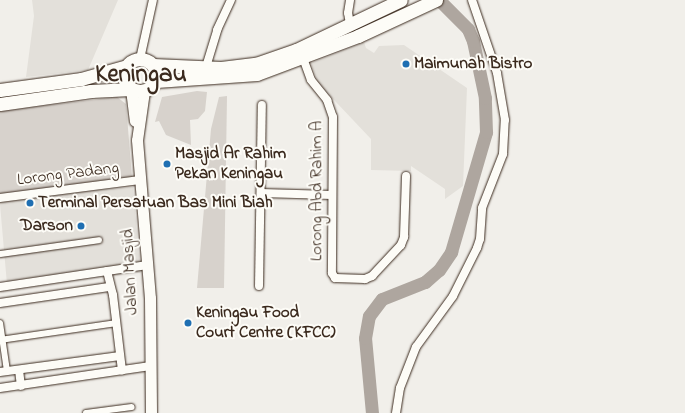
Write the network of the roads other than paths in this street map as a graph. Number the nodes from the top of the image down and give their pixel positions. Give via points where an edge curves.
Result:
1 (153, 0) edge
2 (231, 0) edge
3 (350, 0) edge
4 (402, 0) edge
5 (436, 0) edge
6 (472, 0) edge
7 (350, 24) junction
8 (303, 58) junction
9 (140, 59) junction
10 (152, 65) junction
11 (127, 66) junction
12 (206, 67) junction
13 (156, 81) junction
14 (0, 90) edge
15 (138, 90) junction
16 (0, 104) edge
17 (262, 105) dead end
18 (406, 176) dead end
19 (140, 180) junction
20 (261, 193) junction
21 (332, 195) junction
22 (0, 198) edge
23 (99, 240) dead end
24 (0, 254) edge
25 (147, 265) junction
26 (107, 271) junction
27 (259, 286) dead end
28 (0, 287) edge
29 (109, 287) junction
30 (0, 303) edge
31 (0, 323) edge
32 (117, 323) junction
33 (1, 340) edge
34 (120, 356) junction
35 (150, 366) junction
36 (19, 370) junction
37 (122, 370) junction
38 (3, 372) edge
39 (21, 386) junction
40 (0, 388) edge
41 (132, 407) dead end
42 (86, 413) edge
43 (151, 413) edge
44 (396, 413) edge

1 - 9 street
2 - 12 street via 217,30
3 - 7 street
4 - 7 main road
5 - 8 main road
6 - 44 street via 497,73 505,120 503,154 482,208 477,248 453,296 416,347 400,388
7 - 12 main road via 272,59 240,67
8 - 13 main road via 257,74
8 - 21 street, Lorong Abd Rahim A via 313,85 327,100 332,113
9 - 10 main road
9 - 11 main road
10 - 12 main road
10 - 13 main road
11 - 14 main road via 81,79
11 - 15 main road via 124,76
13 - 15 main road
15 - 16 main road via 91,91
15 - 19 street, Jalan Masjid
17 - 20 street
18 - 21 street, Lorong Abd Rahim A via 404,237 401,245 372,276 365,279 340,279 335,278 332,273
19 - 22 street, Lorong Padang
19 - 25 street, Jalan Masjid
20 - 21 street
20 - 27 street
23 - 24 street
25 - 26 street
25 - 35 street, Jalan Masjid via 150,298
26 - 28 street
26 - 29 street
29 - 30 street
29 - 32 street via 113,295
31 - 33 street
32 - 33 street
32 - 34 street
33 - 38 street
34 - 36 street
34 - 37 street
35 - 37 street
35 - 43 street, Jalan Masjid
36 - 38 street
36 - 39 street
37 - 39 street
39 - 40 street
41 - 42 street

